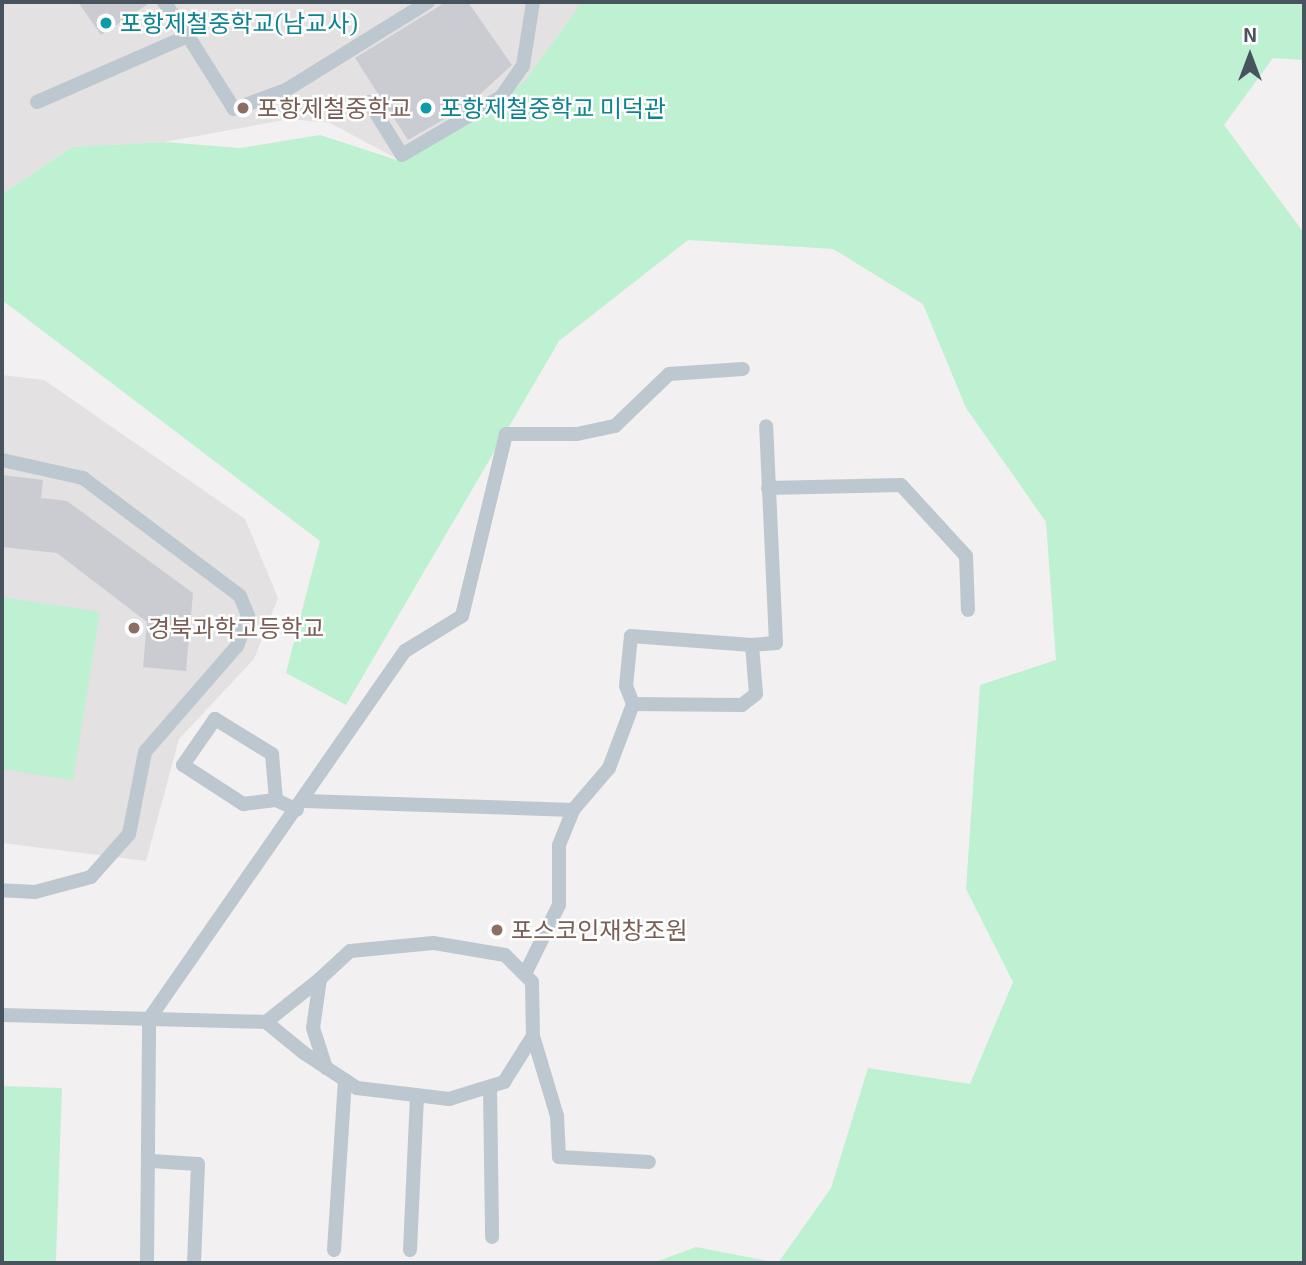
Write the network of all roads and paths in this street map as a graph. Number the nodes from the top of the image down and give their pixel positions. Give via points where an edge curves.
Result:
1 (164, 2) edge
2 (428, 2) edge
3 (533, 2) edge
4 (188, 36) junction
5 (37, 102) dead end
6 (369, 102) dead end
7 (743, 369) dead end
8 (766, 426) dead end
9 (2, 460) edge
10 (768, 488) junction
11 (968, 610) dead end
12 (752, 645) junction
13 (633, 704) junction
14 (276, 800) junction
15 (300, 806) junction
16 (573, 810) junction
17 (2, 890) edge
18 (525, 975) junction
19 (320, 979) junction
20 (2, 1015) edge
21 (149, 1019) junction
22 (266, 1022) junction
23 (533, 1036) junction
24 (326, 1068) junction
25 (345, 1080) junction
26 (490, 1087) junction
27 (417, 1095) junction
28 (151, 1161) junction
29 (649, 1162) dead end
30 (492, 1237) dead end
31 (334, 1250) dead end
32 (410, 1250) dead end
33 (147, 1263) edge
34 (194, 1263) edge

1 - 4 lane
2 - 4 lane via 286,90 234,109
3 - 6 lane via 523,66 501,97 402,155
4 - 5 lane
7 - 15 lane via 669,374 615,426 577,434 506,434 462,616 405,651
8 - 10 lane
9 - 17 lane via 83,478 240,596 248,616 237,646 145,752 129,834 91,877 35,892
10 - 11 lane via 901,485 965,556
10 - 12 lane via 776,643
12 - 13 lane via 756,694 742,705
12 - 13 lane via 631,636 626,686
13 - 16 lane via 609,768
14 - 14 lane via 243,804 183,765 215,719 272,754
14 - 15 lane
15 - 16 lane
15 - 21 lane
16 - 18 lane via 559,845 559,905
18 - 19 lane via 505,955 433,943 350,951
18 - 23 lane via 532,982
19 - 22 lane
19 - 24 lane via 313,1028
20 - 21 lane
21 - 22 lane
21 - 28 lane
22 - 24 lane
23 - 26 lane via 505,1082
23 - 29 lane via 557,1116 559,1157
24 - 25 lane
25 - 27 lane via 357,1088
25 - 31 lane
26 - 27 lane via 449,1099
26 - 30 lane
27 - 32 lane
28 - 33 lane
28 - 34 lane via 198,1164

